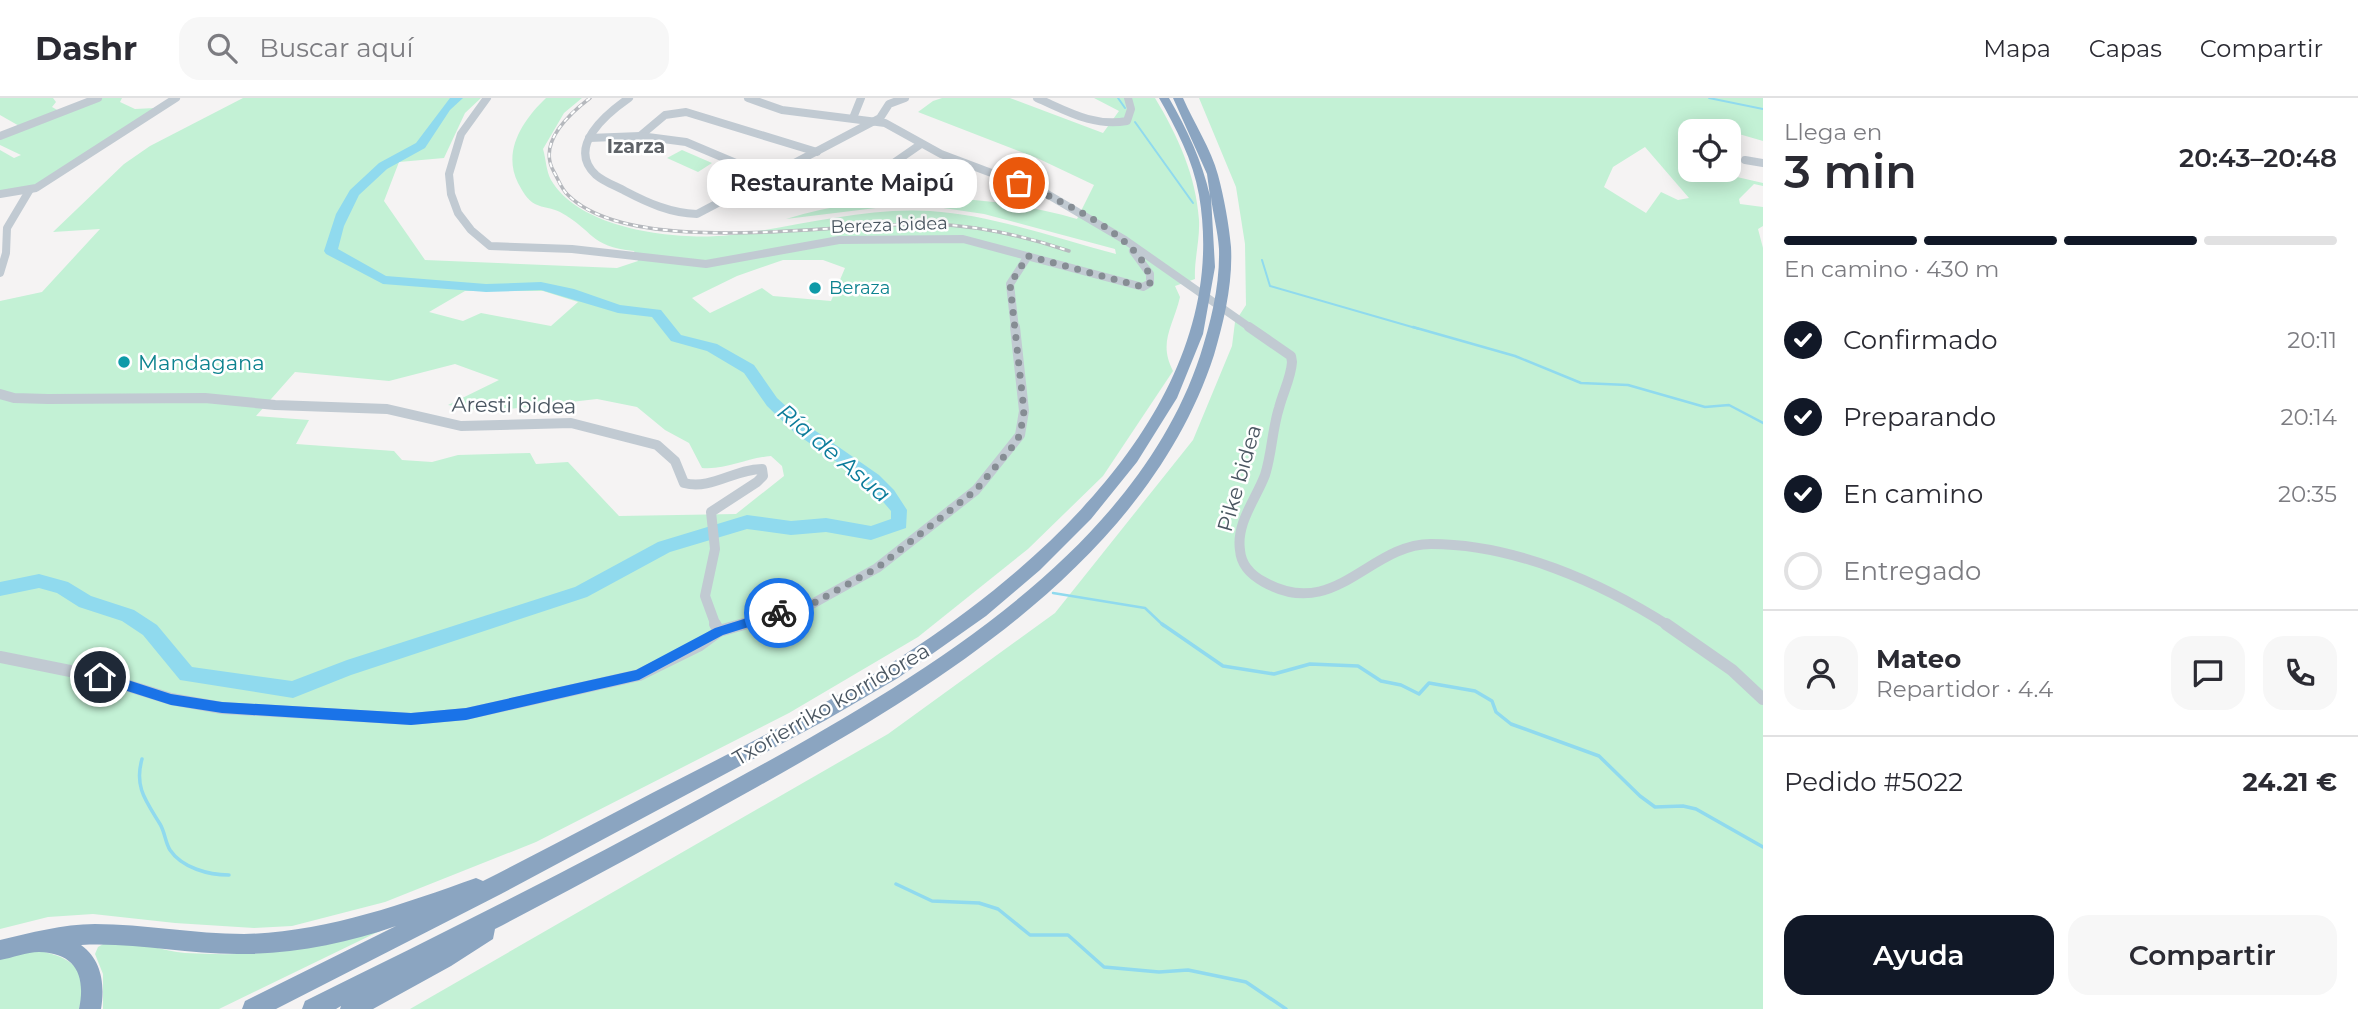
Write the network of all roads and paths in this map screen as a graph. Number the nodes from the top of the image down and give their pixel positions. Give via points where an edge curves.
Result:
1 (98, 98) edge
2 (176, 98) edge
3 (487, 98) edge
4 (629, 98) edge
5 (748, 98) edge
6 (861, 98) edge
7 (905, 98) edge
8 (1037, 98) edge
9 (1128, 98) edge
10 (1164, 98) edge
11 (1178, 98) edge
12 (853, 118) junction
13 (873, 120) junction
14 (0, 136) edge
15 (640, 136) junction
16 (589, 138) junction
17 (920, 144) junction
18 (817, 152) junction
19 (1745, 160) dead end
20 (1763, 163) edge
21 (769, 177) junction
22 (794, 183) dead end
23 (29, 191) junction
24 (0, 194) edge
25 (1125, 240) junction
26 (1028, 256) junction
27 (0, 273) edge
28 (0, 394) edge
29 (719, 631) junction
30 (0, 657) edge
31 (1763, 699) edge
32 (506, 881) junction
33 (546, 892) junction
34 (30, 942) junction
35 (0, 950) edge
36 (90, 1009) edge
37 (253, 1009) edge
38 (313, 1009) edge
39 (351, 1009) edge

1 - 14 street
2 - 23 street
3 - 26 street, Bereza bidea via 461,130 451,153 449,174 460,214 490,246 572,249 706,264 839,240 935,238 982,242
4 - 16 street via 595,125
5 - 12 street, Pike bidea via 782,110
6 - 12 street
7 - 13 street via 889,104
8 - 9 street via 1098,122 1127,121
10 - 32 highway, Txorierriko korridorea via 1188,142 1205,195 1210,244 1207,289 1195,338 1175,388 1145,440 1103,495 1019,579 924,652 840,703
11 - 33 highway, Txorierriko korridorea via 1199,135 1221,195 1226,237 1222,304 1199,380 1163,448 1103,527 1027,600 939,667 830,736
12 - 13 street, Pike bidea
13 - 17 street, Pike bidea
13 - 18 street
15 - 16 street
15 - 18 street via 676,111
15 - 21 street via 686,142
16 - 21 street via 586,158 594,173 671,212 697,214
17 - 22 street via 882,171 861,179
17 - 25 street, Pike bidea via 1047,194
18 - 21 street
19 - 20 street
23 - 24 street
23 - 27 street via 6,228
25 - 26 street, Bereza bidea via 1150,274 1150,283 1143,287
25 - 31 street, Pike bidea via 1291,356 1293,365 1265,472 1238,549 1256,578 1293,593 1324,592 1354,581 1409,547 1440,544 1494,551 1589,585 1660,618 1702,644
26 - 29 street via 1010,284 1024,411 1020,435 976,490 877,568 812,604
28 - 29 street, Aresti bidea via 48,399 205,398 387,409 461,426 571,423 657,445 676,460 684,483 692,486 715,484 752,467 762,469 757,482 711,512 715,540 704,597 708,615
29 - 30 street via 639,675 466,714 411,719 222,708
32 - 34 highway via 371,925 306,939 243,944 95,934
32 - 37 highway, Txorierriko korridorea
33 - 38 highway, Txorierriko korridorea
33 - 39 highway via 444,959
34 - 35 highway
34 - 36 highway via 57,943 86,961 93,980

